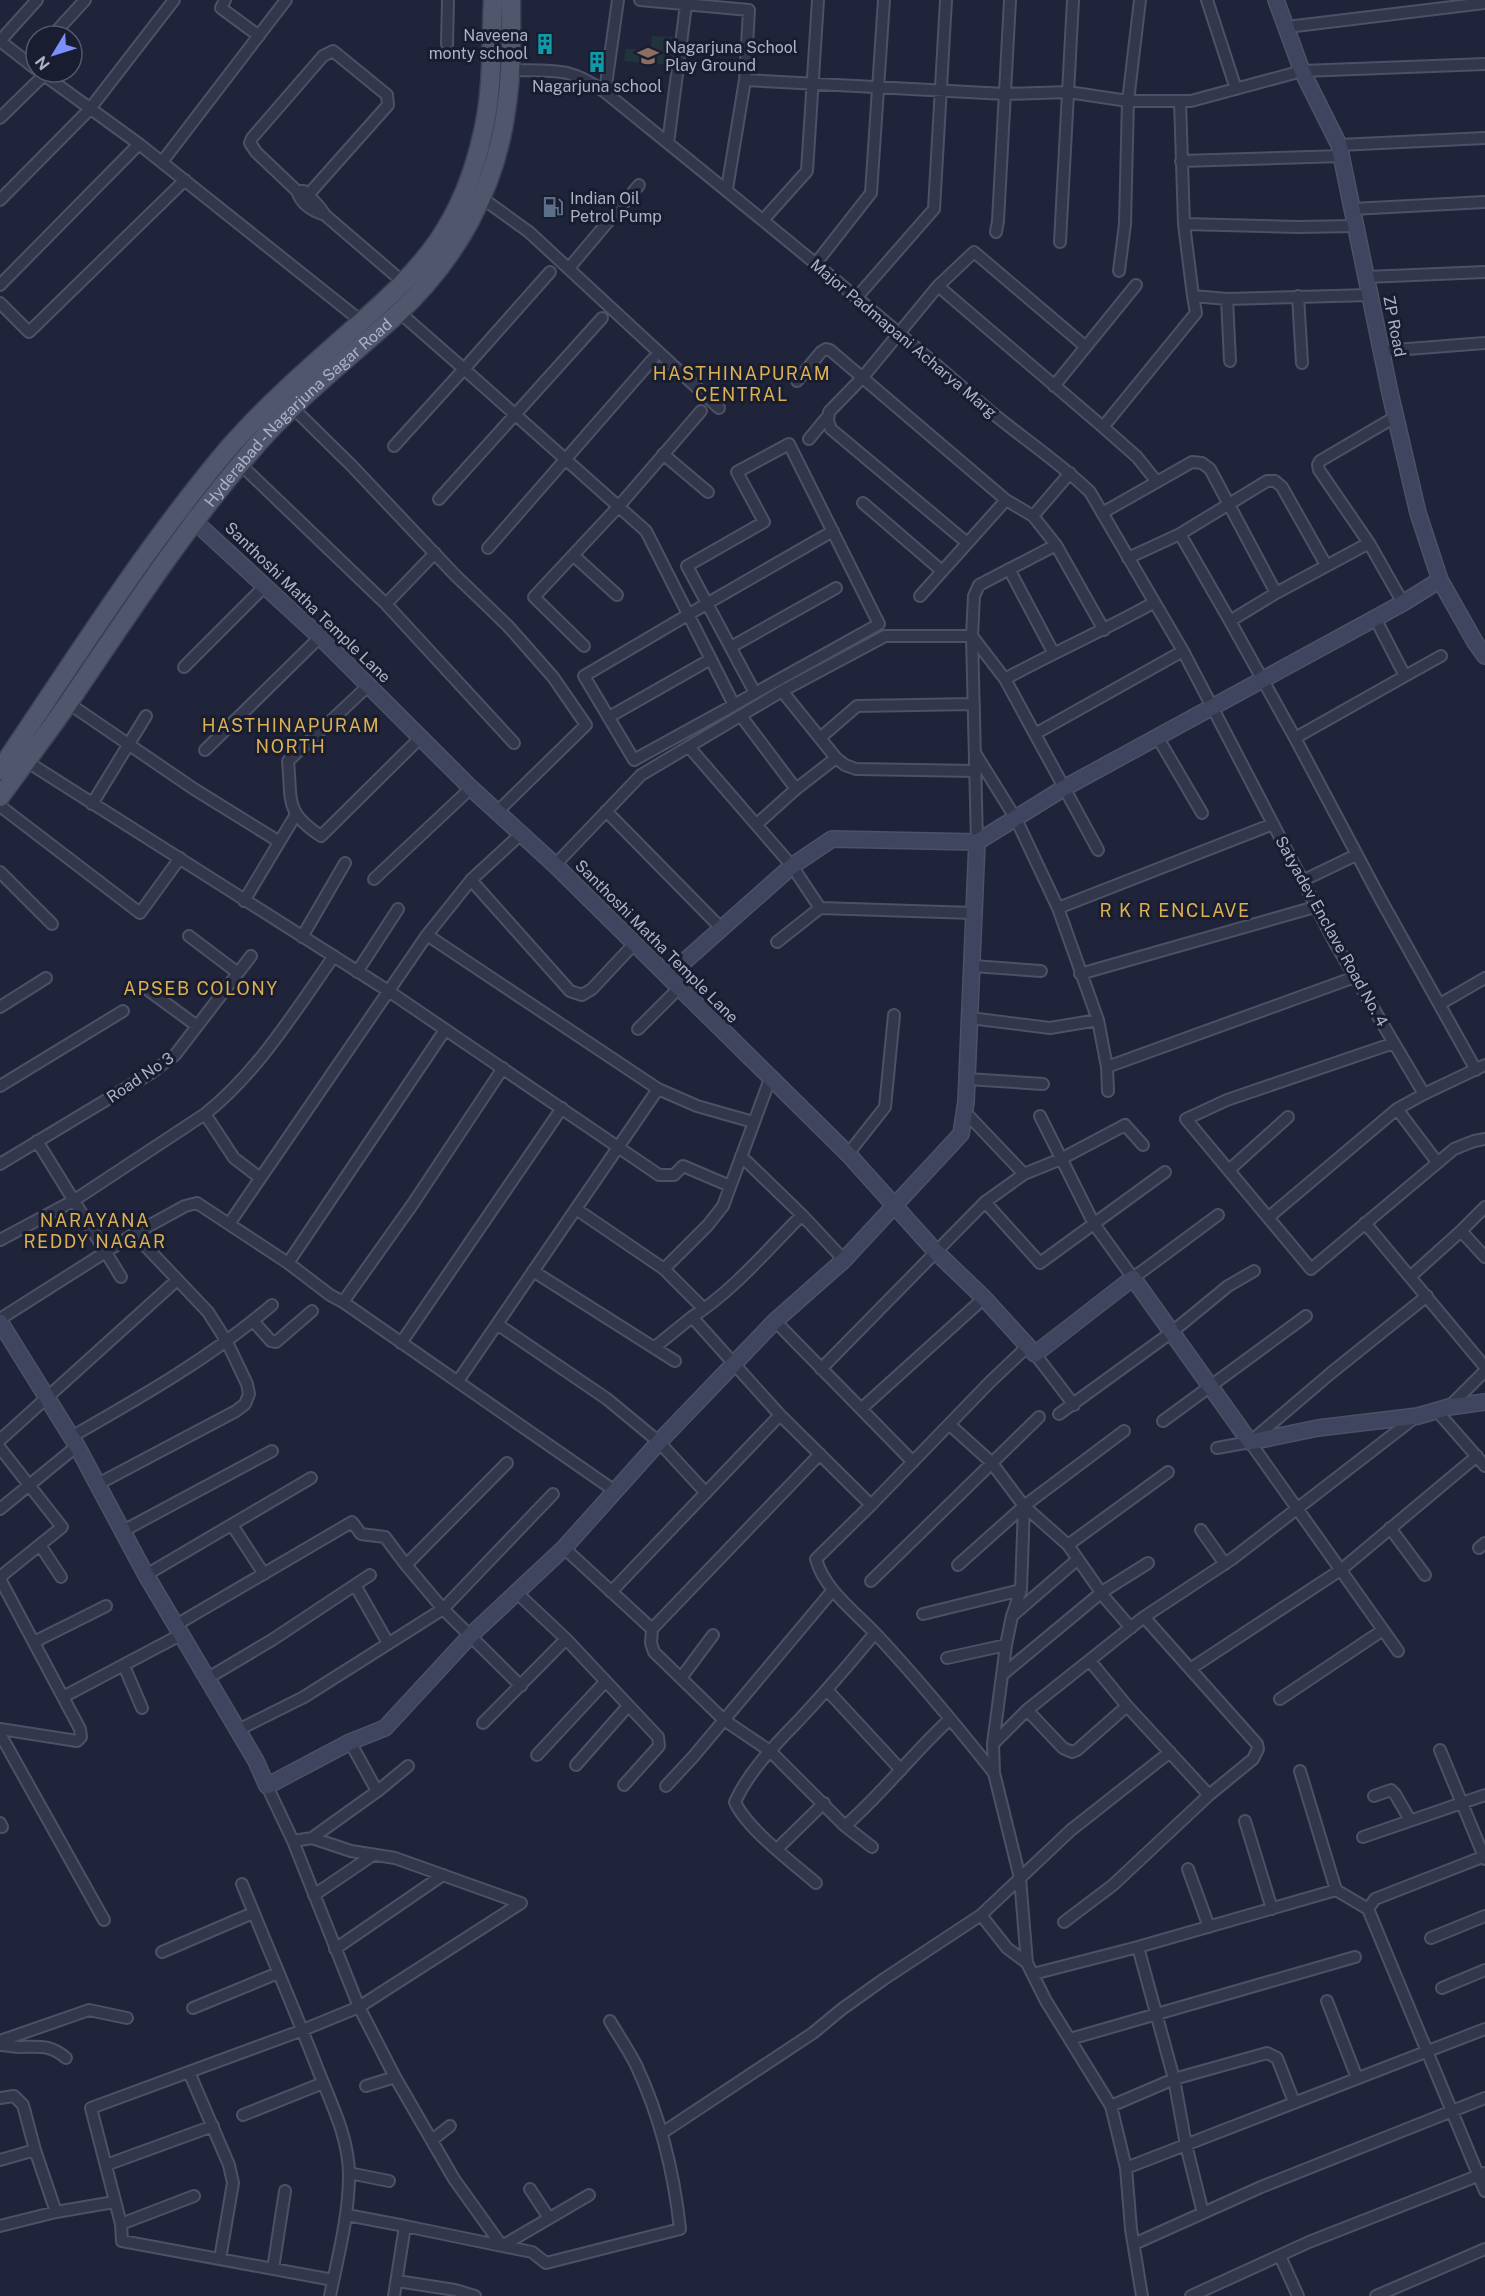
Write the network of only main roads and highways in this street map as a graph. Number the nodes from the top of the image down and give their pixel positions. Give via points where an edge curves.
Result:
1 (493, 0) edge
2 (511, 0) edge
3 (188, 514) junction
4 (0, 770) edge
5 (0, 797) edge

1 - 3 main road, Hyderabad - Nagarjuna Sagar Road via 484,130 460,202 440,239 403,282 267,408 229,449
2 - 3 main road, Hyderabad - Nagarjuna Sagar Road via 510,70 502,134 482,198 454,249 399,312 292,407
3 - 4 main road, Hyderabad - Nagarjuna Sagar Road via 89,639
3 - 5 main road, Hyderabad - Nagarjuna Sagar Road via 68,704

